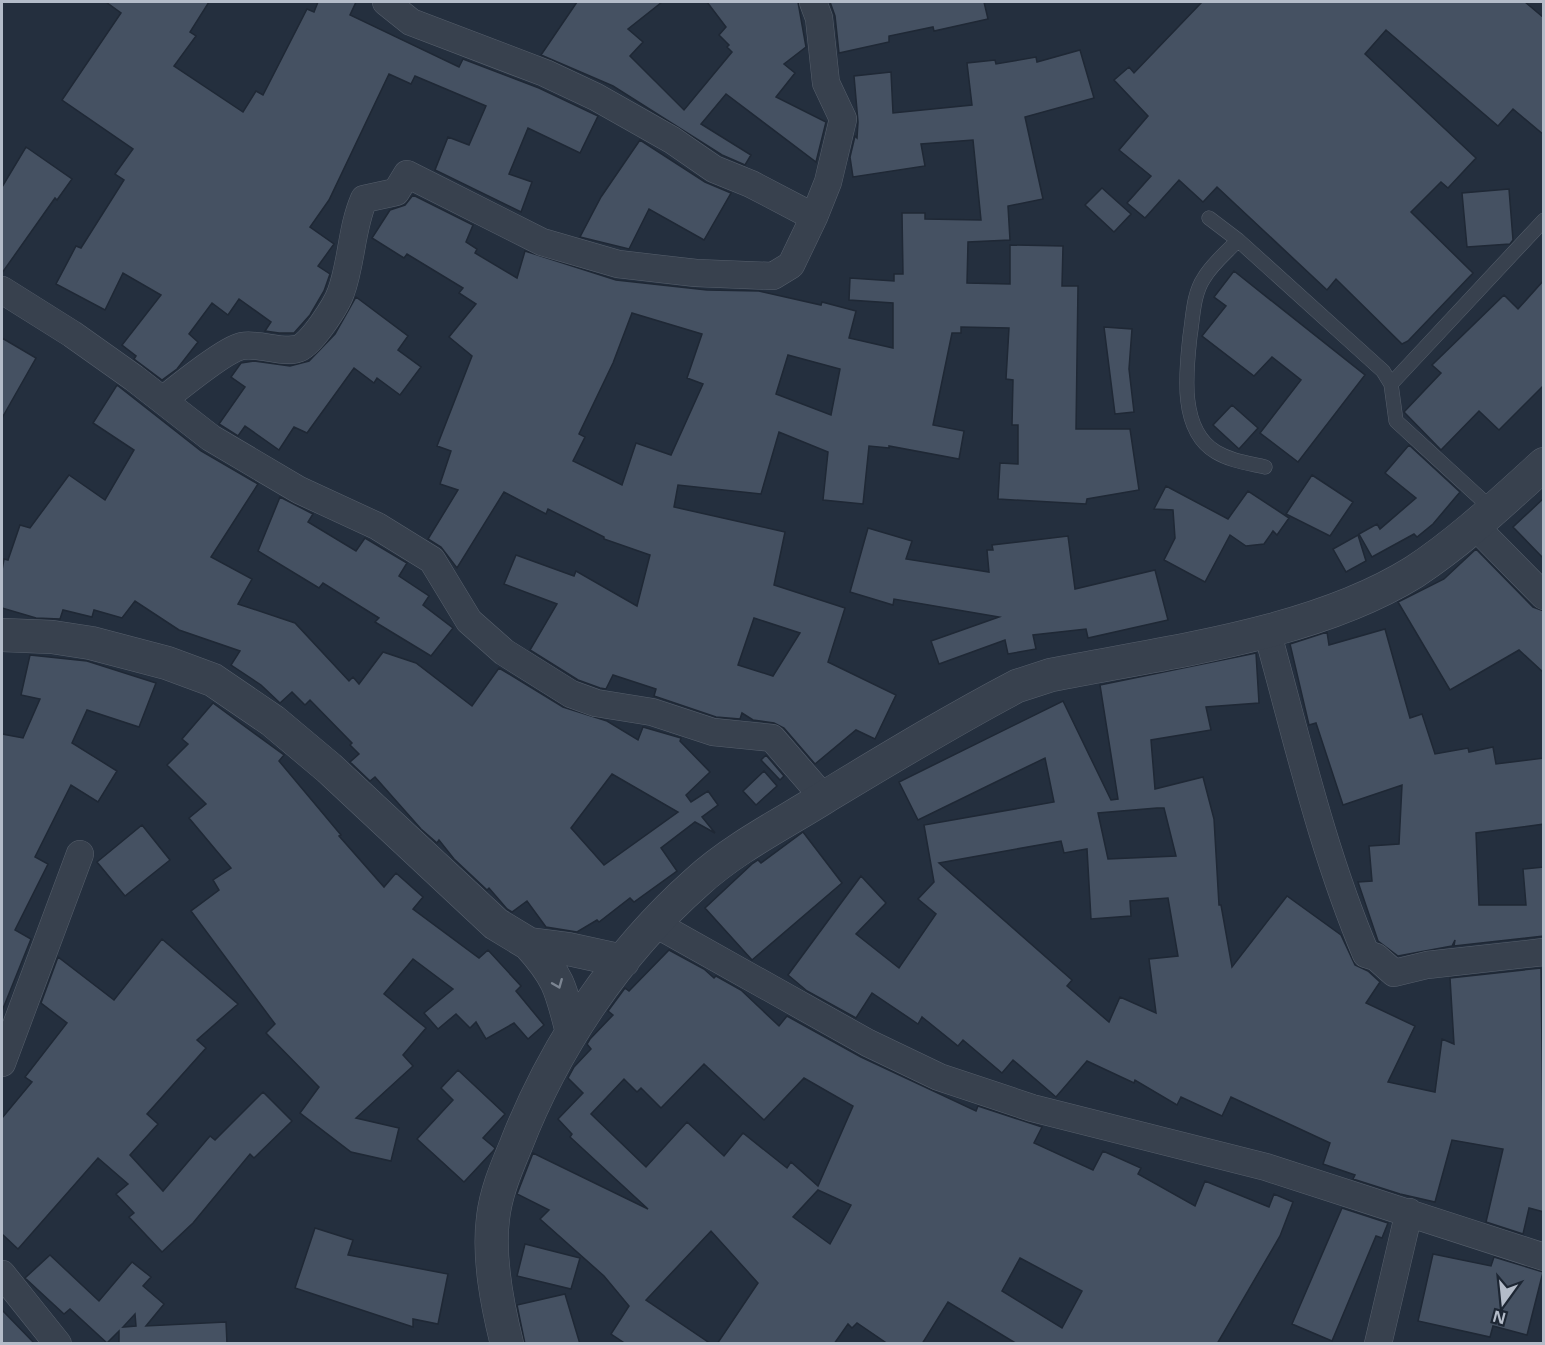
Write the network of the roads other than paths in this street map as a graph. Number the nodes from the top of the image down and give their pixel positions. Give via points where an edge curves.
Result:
1 (386, 2) edge
2 (813, 2) edge
3 (814, 217) junction
4 (1209, 218) dead end
5 (1544, 220) edge
6 (1238, 240) junction
7 (2, 290) edge
8 (1391, 384) junction
9 (163, 400) junction
10 (1544, 464) edge
11 (1265, 467) dead end
12 (1484, 518) junction
13 (1544, 596) edge
14 (1266, 631) junction
15 (2, 635) edge
16 (824, 798) junction
17 (80, 854) dead end
18 (654, 923) junction
19 (529, 944) junction
20 (1544, 952) edge
21 (623, 961) junction
22 (572, 1032) junction
23 (2, 1063) edge
24 (1408, 1212) junction
25 (1544, 1257) edge
26 (2, 1274) edge
27 (58, 1344) edge
28 (507, 1344) edge
29 (1378, 1344) edge

1 - 3 street via 411,22 545,73 596,97 714,169
2 - 3 street via 819,18 826,83 843,118 828,182
3 - 9 street via 791,265 773,276 696,273 618,264 542,242 407,174 396,192 364,198 356,218 341,293 304,346 242,346 203,369
4 - 6 lane
5 - 8 lane
6 - 8 lane via 1383,371
6 - 11 lane via 1203,279 1195,303 1187,366 1188,409 1201,437 1214,451
7 - 9 street via 72,334
8 - 12 lane via 1396,421
9 - 16 street via 211,438 299,490 377,526 432,560 470,621 504,652 571,694 596,703 652,712 713,732 772,738
10 - 12 street
12 - 13 street
12 - 14 street via 1412,573 1341,608
14 - 16 street via 1051,675 1017,686
14 - 20 street via 1319,821 1366,954 1376,957 1394,973 1428,965
15 - 19 street via 91,643 213,680 281,727 496,924
16 - 18 street via 698,880
17 - 23 street
18 - 21 street
18 - 24 street via 868,1043 939,1077 1032,1108 1266,1167
19 - 21 street
19 -> 22 street via 558,981
21 - 22 street
22 - 28 street via 527,1117 499,1188 491,1242
24 - 25 street
24 - 29 street
26 - 27 street

